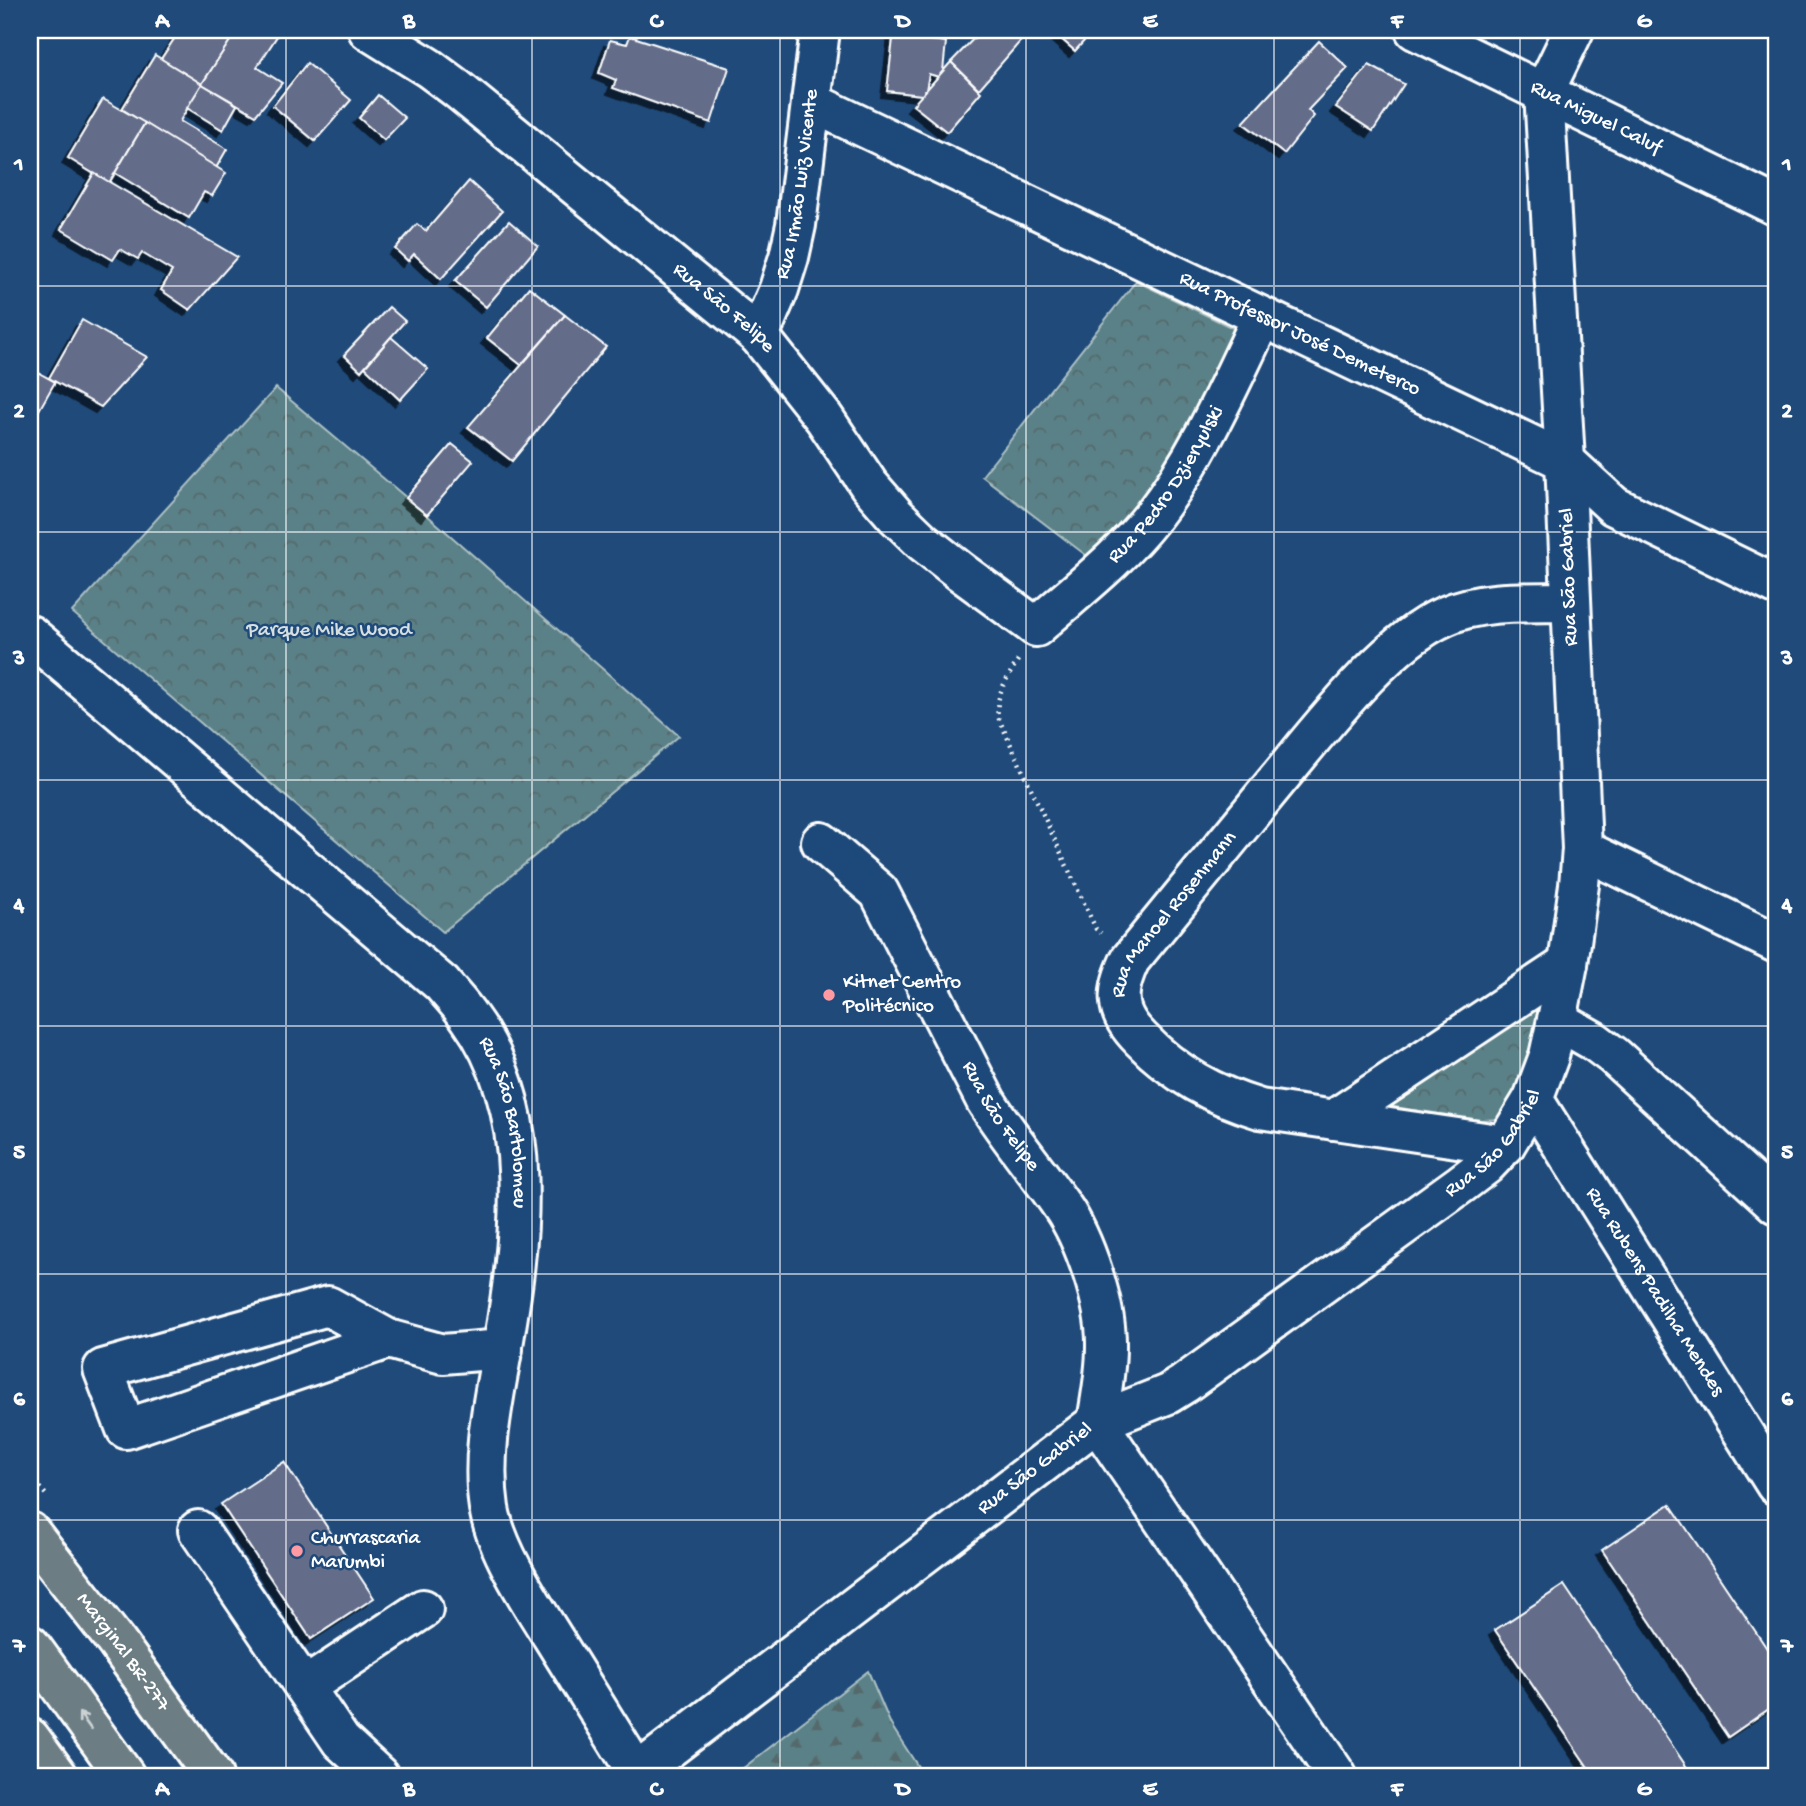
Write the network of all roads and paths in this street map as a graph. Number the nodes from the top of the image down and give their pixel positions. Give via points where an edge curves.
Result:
1 (368, 30) edge
2 (820, 30) edge
3 (1416, 30) edge
4 (1574, 30) edge
5 (1544, 92) junction
6 (811, 102) junction
7 (1776, 206) edge
8 (1262, 317) junction
9 (759, 336) junction
10 (1565, 461) junction
11 (1776, 585) edge
12 (1571, 602) junction
13 (1036, 627) junction
14 (30, 635) edge
15 (821, 842) dead end
16 (1582, 849) junction
17 (1776, 943) edge
18 (1130, 960) junction
19 (1569, 964) junction
20 (1557, 1020) junction
21 (1533, 1099) junction
22 (1334, 1120) junction
23 (1505, 1145) junction
24 (1776, 1204) edge
25 (388, 1339) junction
26 (503, 1349) junction
27 (1097, 1422) junction
28 (1776, 1485) edge
29 (198, 1530) dead end
30 (30, 1532) edge
31 (423, 1609) dead end
32 (30, 1645) edge
33 (305, 1687) junction
34 (30, 1738) edge
35 (636, 1775) edge
36 (58, 1776) edge
37 (125, 1776) edge
38 (213, 1776) edge
39 (379, 1776) edge
40 (1337, 1776) edge

1 - 9 street, Rua São Felipe via 456,88
2 - 6 street, Rua Irmão Luiz Vicente
3 - 5 street, Rua Miguel Caluf
4 - 5 street
5 - 7 street, Rua Miguel Caluf
5 - 10 street, Rua São Gabriel
6 - 8 street, Rua Professor José Demeterco
6 - 9 street, Rua Irmão Luiz Vicente via 789,257
8 - 10 street, Rua Professor José Demeterco
8 - 13 street, Rua Pedro Dzieryulski via 1181,478 1115,556
9 - 13 street, Rua São Felipe via 896,516 923,542
10 - 11 street, Rua Professor José Demeterco via 1614,506
10 - 12 street, Rua São Gabriel
12 - 16 street, Rua São Gabriel
12 - 18 street, Rua Manoel Rosenmann via 1464,609 1413,635 1326,722
13 - 18 path via 1000,690 998,717 1096,929
14 - 26 street, Rua São Bartolomeu via 410,955 470,1018 491,1055 507,1098 516,1147 518,1232
15 - 27 street, Rua São Felipe via 879,892 986,1101 1063,1207 1082,1244 1098,1292 1106,1345
16 - 17 street
16 - 19 street, Rua São Gabriel
18 - 22 street, Rua Manoel Rosenmann via 1119,1003 1134,1032 1175,1071 1250,1107
19 - 20 street, Rua São Gabriel
19 - 22 street
20 - 21 street, Rua São Gabriel
20 - 24 street via 1614,1056
21 - 23 street, Rua São Gabriel
21 - 28 street, Rua Rubens Padilha Mendes
22 - 23 street, Rua Manoel Rosenmann
23 - 27 street, Rua São Gabriel via 1470,1177 1184,1384
25 - 25 street via 126,1429 103,1369 328,1306
25 - 26 street via 443,1354
26 - 35 street, Rua São Bartolomeu via 489,1424 489,1510 505,1553 534,1606
27 - 35 street, Rua São Gabriel
27 - 40 street
29 - 33 street
30 - 38 main road, Marginal BR-277
31 - 33 street
37 -> 32 main road
33 - 39 street via 341,1741
34 - 36 main road

